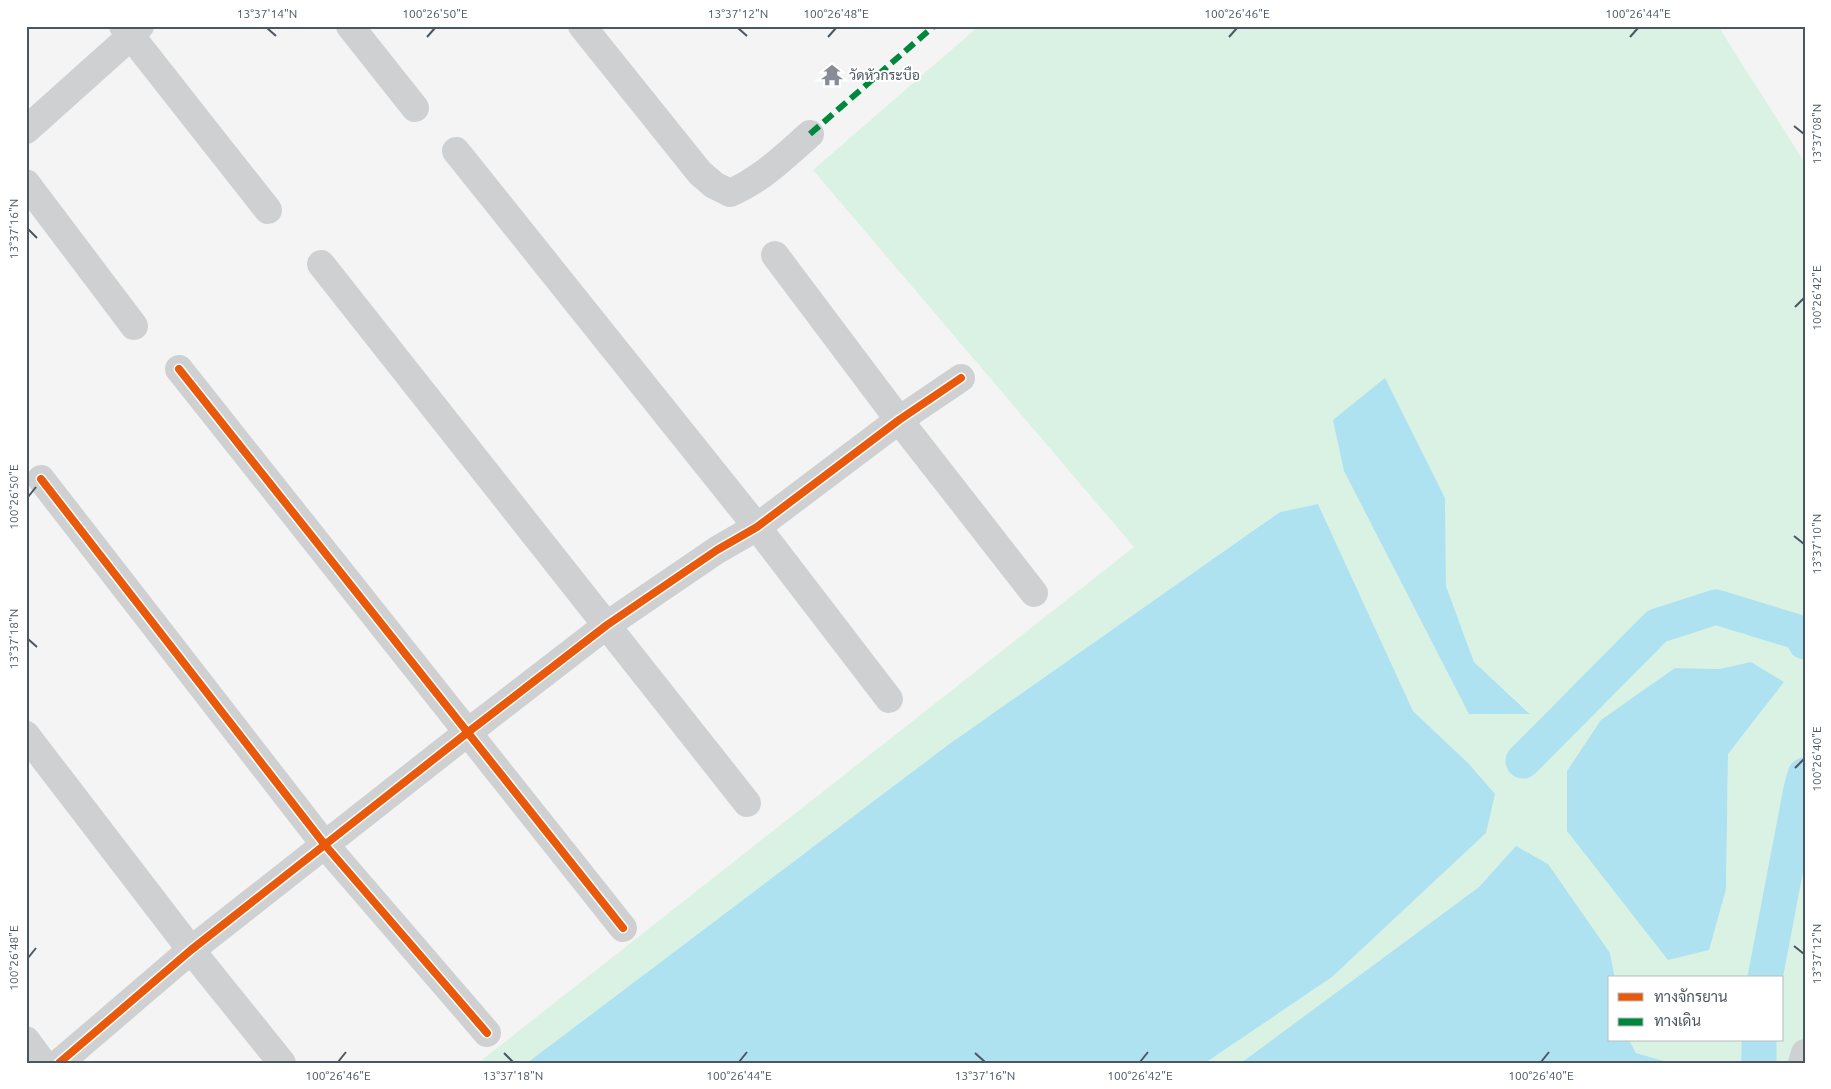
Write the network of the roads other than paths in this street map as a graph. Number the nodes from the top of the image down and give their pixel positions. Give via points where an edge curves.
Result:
1 (350, 26) edge
2 (582, 26) edge
3 (131, 30) edge
4 (416, 108) dead end
5 (26, 130) edge
6 (810, 134) dead end
7 (456, 151) dead end
8 (26, 183) edge
9 (268, 210) dead end
10 (775, 255) dead end
11 (320, 264) dead end
12 (134, 326) dead end
13 (179, 369) dead end
14 (961, 378) dead end
15 (899, 420) junction
16 (41, 479) dead end
17 (757, 526) junction
18 (1034, 593) dead end
19 (607, 625) junction
20 (889, 699) dead end
21 (467, 733) junction
22 (26, 735) edge
23 (747, 803) dead end
24 (326, 845) junction
25 (623, 928) dead end
26 (191, 950) junction
27 (487, 1033) dead end
28 (26, 1040) edge
29 (1805, 1053) edge
30 (43, 1063) edge
31 (59, 1063) edge
32 (282, 1063) edge
33 (1802, 1063) edge

1 - 4 street
2 - 6 street via 700,173 730,193 765,173
3 - 5 street
3 - 9 street
7 - 17 street
8 - 12 street
10 - 15 street
11 - 19 street
13 - 21 street
14 - 15 street
15 - 17 street
15 - 18 street
16 - 24 street
17 - 19 street
17 - 20 street
19 - 21 street
19 - 23 street
21 - 24 street
21 - 25 street
22 - 26 street
24 - 26 street
24 - 27 street
26 - 31 street
26 - 32 street
28 - 30 street
29 - 33 street

